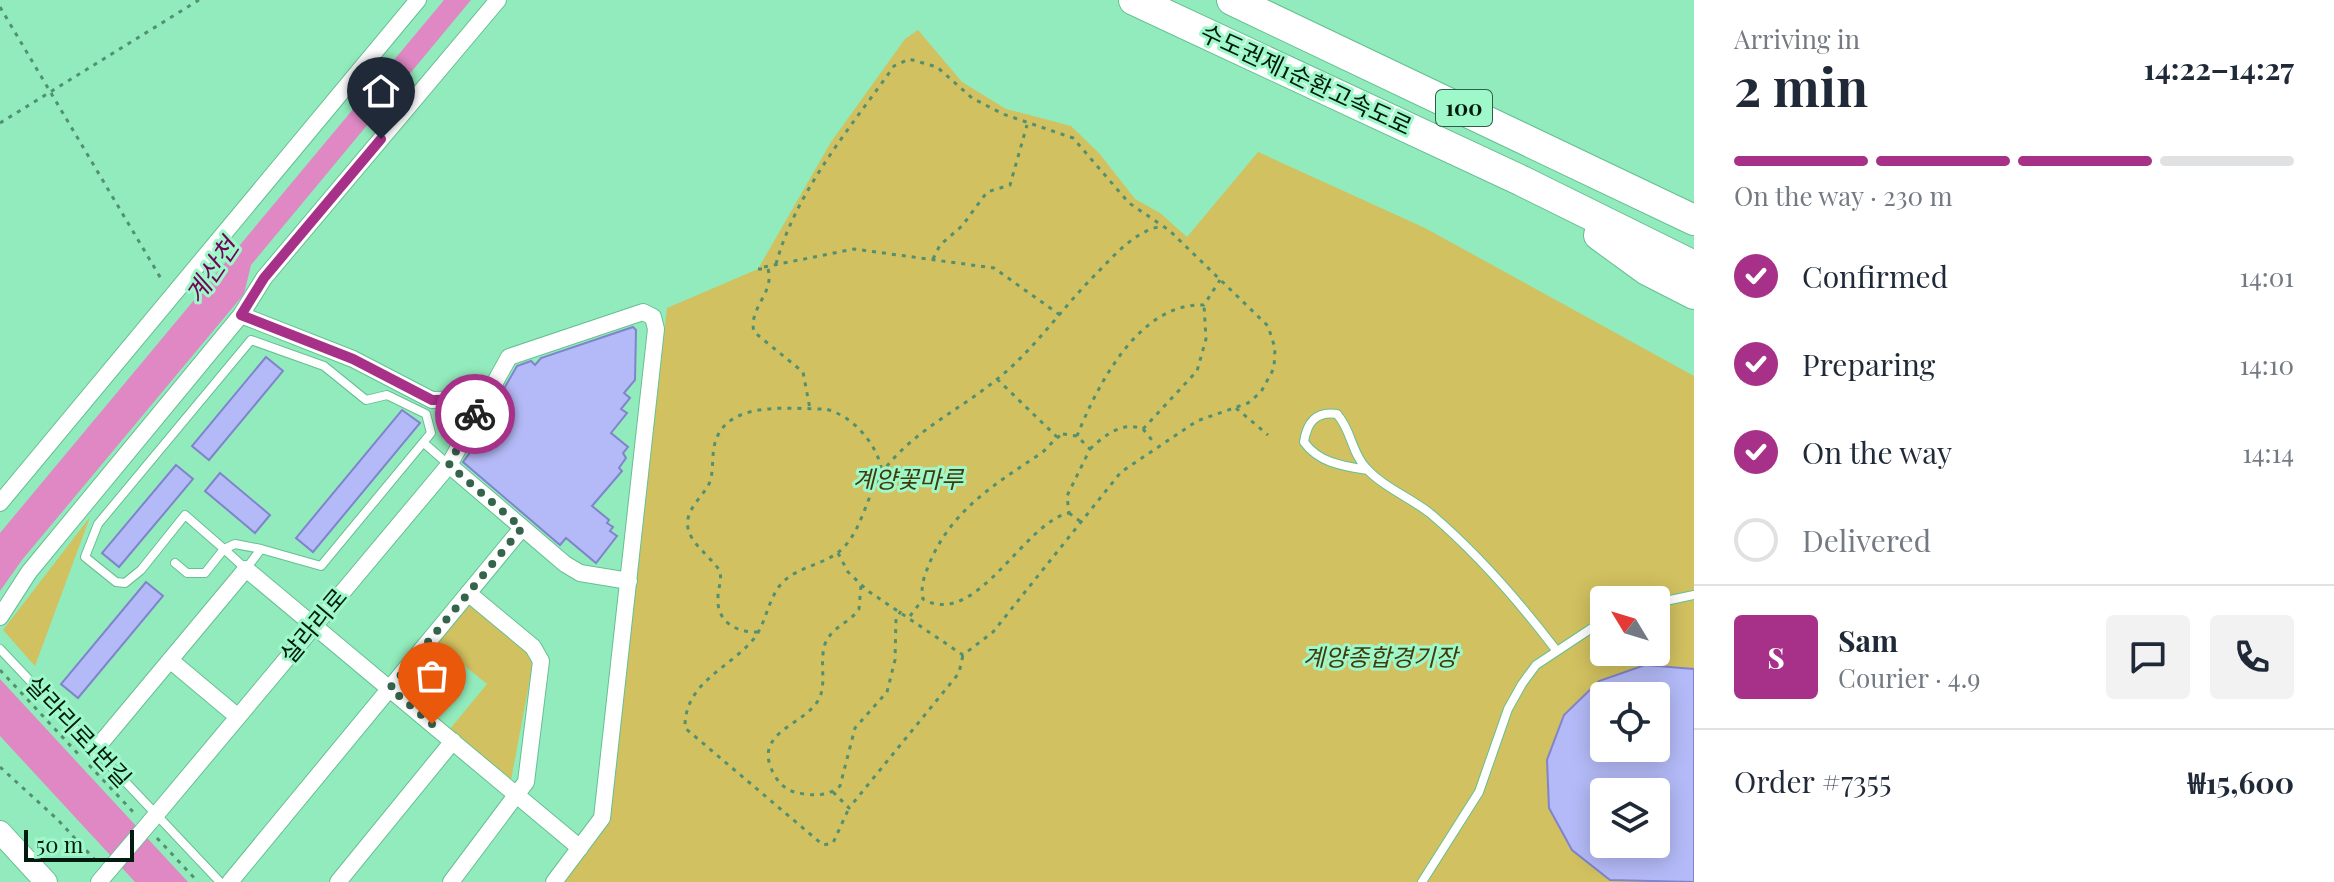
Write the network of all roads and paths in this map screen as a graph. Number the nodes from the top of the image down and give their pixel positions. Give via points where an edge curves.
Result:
1 (199, 0) edge
2 (418, 0) edge
3 (498, 0) edge
4 (1134, 0) edge
5 (1232, 0) edge
6 (0, 7) edge
7 (50, 91) junction
8 (0, 123) edge
9 (1027, 125) junction
10 (1522, 181) junction
11 (1694, 220) edge
12 (1163, 226) junction
13 (933, 259) junction
14 (776, 264) junction
15 (1694, 266) edge
16 (764, 267) junction
17 (758, 269) dead end
18 (1220, 280) junction
19 (1694, 294) edge
20 (172, 297) junction
21 (1204, 305) junction
22 (241, 315) junction
23 (1060, 315) junction
24 (997, 379) junction
25 (483, 399) junction
26 (1236, 408) junction
27 (810, 409) junction
28 (1143, 429) junction
29 (1268, 435) dead end
30 (1077, 436) junction
31 (1057, 437) junction
32 (424, 443) junction
33 (1156, 445) junction
34 (1090, 449) junction
35 (449, 465) junction
36 (1367, 470) junction
37 (882, 473) junction
38 (0, 503) edge
39 (1069, 513) junction
40 (1081, 522) junction
41 (522, 528) junction
42 (224, 549) junction
43 (261, 549) junction
44 (838, 553) junction
45 (175, 563) dead end
46 (246, 569) junction
47 (629, 581) junction
48 (861, 584) junction
49 (468, 593) junction
50 (1693, 595) edge
51 (923, 599) junction
52 (1670, 600) edge
53 (901, 611) junction
54 (910, 616) junction
55 (0, 617) edge
56 (315, 626) junction
57 (1590, 629) edge
58 (758, 632) junction
59 (0, 649) edge
60 (1556, 650) junction
61 (963, 655) junction
62 (170, 660) junction
63 (0, 670) edge
64 (390, 688) junction
65 (238, 717) junction
66 (453, 741) junction
67 (95, 750) junction
68 (0, 767) edge
69 (833, 792) junction
70 (517, 795) junction
71 (849, 808) junction
72 (149, 822) junction
73 (0, 832) edge
74 (580, 848) junction
75 (105, 875) edge
76 (46, 882) edge
77 (198, 882) edge
78 (220, 882) edge
79 (230, 882) edge
80 (338, 882) edge
81 (451, 882) edge
82 (554, 882) edge
83 (1422, 882) edge

1 - 7 path
2 - 20 street
3 - 22 street via 264,278
4 - 10 highway, 수도권제1순환고속도로 / 100
5 - 11 highway, 수도권제1순환고속도로 / 100
6 - 7 path
7 - 8 path
7 - 20 path
9 - 12 path via 1073,138 1129,203
9 - 13 path via 1010,185 983,196
9 - 14 path via 972,98 937,67 901,60 805,197
10 - 15 highway, 수도권제1순환고속도로 / 100
10 - 19 highway via 1647,270
12 - 18 path
12 - 23 path via 1132,240
13 - 14 path via 854,249
13 - 23 path via 998,270
14 - 16 path
16 - 17 path
16 - 27 path via 770,280 753,316 753,328 803,372
18 - 21 path
18 - 26 path via 1260,316 1275,348 1274,368 1261,392
20 - 38 street
21 - 28 path via 1206,339 1197,371
21 - 30 path via 1166,315 1133,339 1110,368
22 - 25 street via 353,359 432,400
22 - 55 street via 29,572
23 - 24 path
24 - 31 path
24 - 37 path via 919,434
25 - 35 street, 살라리로
25 - 47 street, 살라리로 via 509,357 643,312 653,317 656,329
26 - 29 path
26 - 33 path via 1197,421
27 - 37 path via 838,412 852,421 874,449
27 - 58 path via 743,411 733,416 718,434 711,478 689,513 691,540 720,571 718,604 725,620 736,629
28 - 33 path
28 - 34 path via 1117,429
30 - 31 path
30 - 34 path
31 - 51 path via 959,514 928,567
32 - 35 lane
32 - 42 lane via 431,433 426,414 387,395 366,400 324,366 251,340 98,524 85,557 116,582 125,583 185,515
32 - 43 lane via 321,566
33 - 40 path via 1121,472
34 - 39 path via 1067,496
35 - 41 street
35 - 56 street, 살라리로
36 - 36 lane via 1337,414 1313,418 1304,442 1312,454
36 - 60 lane via 1471,548
37 - 44 path via 852,536
39 - 40 path
39 - 51 path via 1051,522 967,596 935,604
40 - 61 path via 993,632
41 - 47 street via 580,573
41 - 49 street
42 - 43 lane via 235,544
42 - 45 lane via 205,573 187,573
42 - 46 lane
43 - 46 lane
44 - 48 path
44 - 58 path via 784,580
46 - 56 street
46 - 62 street
47 - 74 street via 602,818
48 - 53 path
48 - 69 path via 859,609 826,643 821,696 779,732 770,749 772,770 785,788 809,795
49 - 64 street
49 - 70 street via 533,647 541,661 526,782
50 - 52 lane
51 - 54 path
53 - 54 path
53 - 69 path via 887,692 860,719 845,773
54 - 61 path
56 - 64 street
56 - 65 street, 살라리로
57 - 60 lane
58 - 71 path via 734,661 696,691 685,728 823,845 833,843
59 - 67 lane, 살라리로1번길
60 - 83 lane via 1536,665 1515,697 1479,792
61 - 71 path via 959,673
62 - 65 street
62 - 67 street
63 - 72 path
64 - 66 street
64 - 79 street
65 - 72 street, 살라리로
66 - 70 street
66 - 80 street
67 - 72 lane, 살라리로1번길
68 - 75 path via 58,820
69 - 71 path
70 - 74 street
70 - 81 street
72 - 75 street, 살라리로, bridge
72 - 77 path
72 - 78 lane, 살라리로1번길
73 - 76 main road
74 - 82 street

